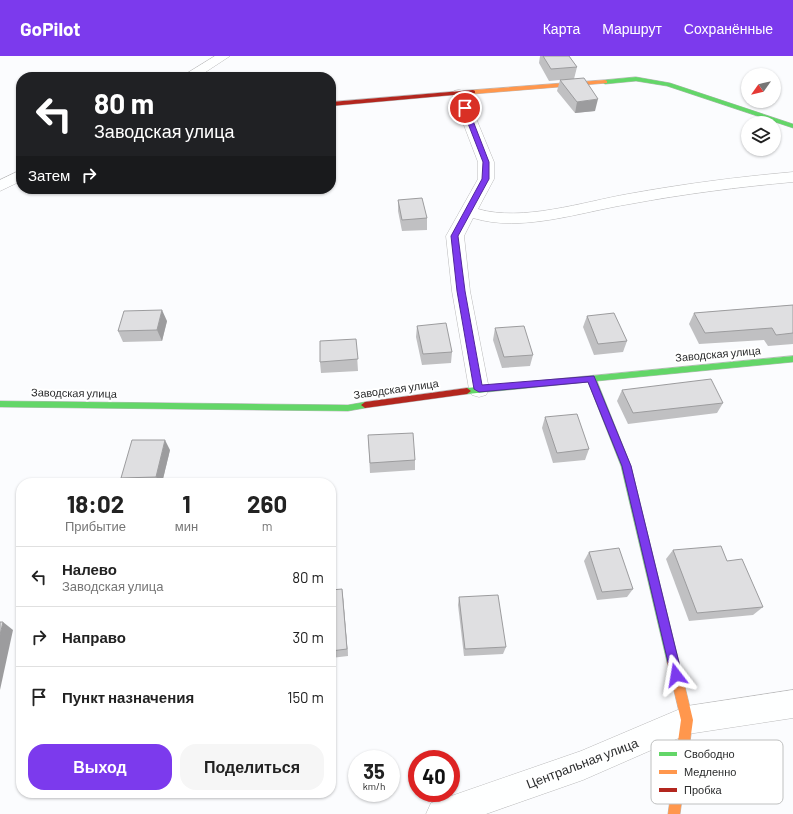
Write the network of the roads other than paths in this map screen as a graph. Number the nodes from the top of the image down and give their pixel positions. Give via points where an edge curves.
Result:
1 (224, 56) edge
2 (197, 72) edge
3 (459, 94) junction
4 (336, 104) edge
5 (793, 126) edge
6 (16, 177) edge
7 (793, 177) edge
8 (0, 186) edge
9 (468, 211) junction
10 (793, 359) edge
11 (591, 378) junction
12 (479, 389) junction
13 (0, 404) edge
14 (793, 704) edge
15 (687, 720) junction
16 (684, 740) edge
17 (675, 804) edge
18 (442, 814) edge
19 (674, 814) edge

1 - 2 street
3 - 4 street
3 - 5 street via 636,79 668,84
3 - 9 street via 486,162 486,179
6 - 8 street
7 - 9 street via 724,183 544,216 490,218
9 - 12 street via 455,236 461,291
10 - 11 street, Заводская улица
11 - 12 street, Заводская улица
11 - 15 street via 626,466
12 - 13 street, Заводская улица via 348,408
14 - 15 street, Центральная улица
15 - 16 street
15 - 18 street, Центральная улица via 582,765
17 - 19 street

